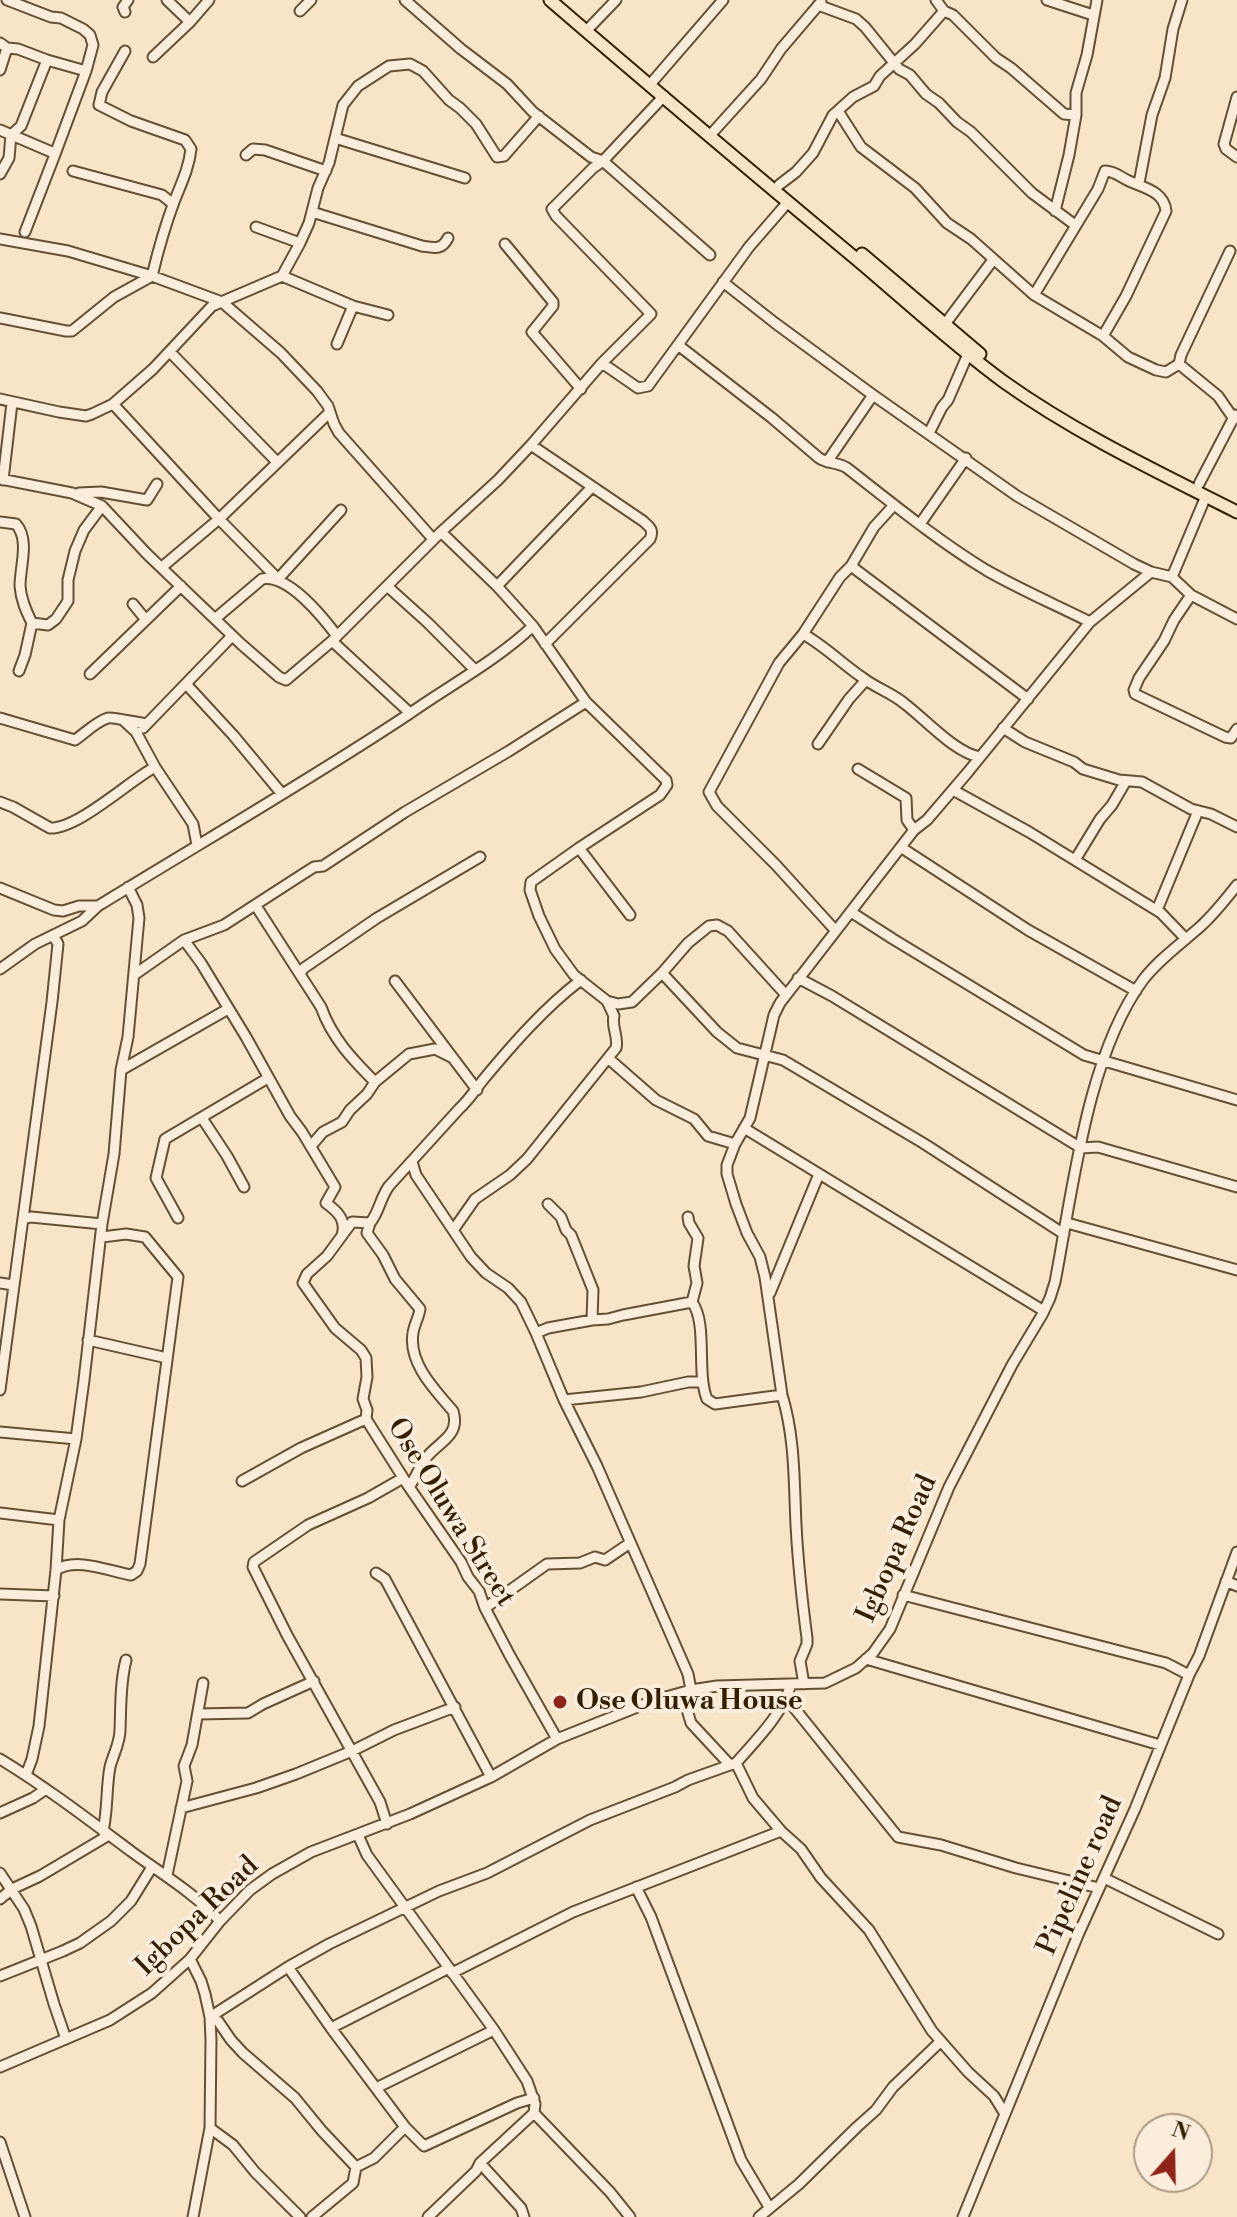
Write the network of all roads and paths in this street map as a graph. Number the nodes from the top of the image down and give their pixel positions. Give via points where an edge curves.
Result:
1 (7, 0) edge
2 (128, 0) edge
3 (167, 0) edge
4 (209, 0) edge
5 (311, 0) edge
6 (405, 0) edge
7 (550, 0) edge
8 (558, 0) edge
9 (616, 0) edge
10 (723, 0) edge
11 (936, 0) edge
12 (1047, 0) edge
13 (1097, 0) edge
14 (1182, 0) edge
15 (821, 2) edge
16 (300, 11) dead end
17 (944, 11) junction
18 (125, 12) dead end
19 (1093, 15) junction
20 (190, 22) junction
21 (590, 27) junction
22 (4, 46) edge
23 (125, 51) dead end
24 (153, 57) dead end
25 (47, 60) junction
26 (895, 62) junction
27 (0, 70) edge
28 (86, 71) junction
29 (653, 81) junction
30 (664, 96) junction
31 (1237, 97) edge
32 (838, 111) junction
33 (1076, 115) junction
34 (539, 116) junction
35 (0, 130) edge
36 (713, 132) junction
37 (11, 135) junction
38 (335, 138) junction
39 (246, 155) dead end
40 (54, 157) junction
41 (1237, 157) edge
42 (603, 161) junction
43 (73, 171) dead end
44 (326, 171) junction
45 (0, 174) edge
46 (465, 178) dead end
47 (1139, 183) junction
48 (779, 185) junction
49 (788, 202) junction
50 (173, 204) junction
51 (1055, 211) junction
52 (312, 212) junction
53 (1075, 225) junction
54 (256, 227) dead end
55 (25, 232) dead end
56 (448, 238) dead end
57 (0, 239) edge
58 (300, 243) junction
59 (505, 244) dead end
60 (1230, 251) dead end
61 (710, 255) dead end
62 (993, 260) junction
63 (152, 276) junction
64 (282, 276) junction
65 (723, 282) junction
66 (1034, 295) junction
67 (222, 302) junction
68 (353, 306) junction
69 (388, 315) dead end
70 (0, 318) edge
71 (945, 324) junction
72 (1103, 336) junction
73 (337, 344) dead end
74 (678, 345) junction
75 (170, 352) junction
76 (968, 354) junction
77 (602, 363) junction
78 (1179, 364) junction
79 (581, 389) junction
80 (873, 395) junction
81 (0, 399) edge
82 (12, 403) junction
83 (113, 404) junction
84 (329, 413) junction
85 (1235, 415) edge
86 (929, 433) junction
87 (531, 445) junction
88 (966, 458) junction
89 (277, 462) junction
90 (827, 462) junction
91 (1, 480) edge
92 (157, 484) dead end
93 (1199, 484) junction
94 (592, 487) junction
95 (72, 493) junction
96 (1206, 496) junction
97 (1237, 504) edge
98 (894, 505) junction
99 (102, 506) junction
100 (341, 510) dead end
101 (1237, 512) edge
102 (219, 519) junction
103 (0, 522) edge
104 (920, 524) junction
105 (437, 536) junction
106 (851, 566) junction
107 (162, 567) junction
108 (1151, 572) junction
109 (1172, 577) junction
110 (278, 579) junction
111 (181, 586) junction
112 (387, 586) junction
113 (497, 586) junction
114 (1191, 595) junction
115 (133, 604) dead end
116 (216, 618) junction
117 (1237, 619) edge
118 (146, 620) junction
119 (1090, 622) junction
120 (32, 623) junction
121 (533, 626) junction
122 (803, 634) junction
123 (232, 636) junction
124 (335, 638) junction
125 (545, 644) junction
126 (475, 670) junction
127 (19, 671) dead end
128 (90, 674) dead end
129 (866, 680) junction
130 (186, 684) junction
131 (1028, 699) junction
132 (586, 702) junction
133 (410, 713) junction
134 (0, 718) edge
135 (124, 721) junction
136 (147, 724) junction
137 (1003, 728) junction
138 (1237, 729) edge
139 (136, 732) junction
140 (818, 744) dead end
141 (980, 757) junction
142 (155, 767) junction
143 (858, 769) dead end
144 (1126, 781) junction
145 (953, 790) junction
146 (282, 794) junction
147 (0, 802) edge
148 (1198, 811) junction
149 (1237, 827) edge
150 (914, 830) junction
151 (197, 845) junction
152 (579, 848) junction
153 (902, 848) junction
154 (480, 857) dead end
155 (1075, 860) junction
156 (1237, 885) edge
157 (128, 887) junction
158 (0, 888) edge
159 (98, 906) junction
160 (256, 906) junction
161 (1157, 910) junction
162 (851, 912) junction
163 (630, 915) dead end
164 (835, 930) junction
165 (53, 935) junction
166 (1186, 939) junction
167 (184, 940) junction
168 (0, 969) edge
169 (300, 973) junction
170 (662, 973) junction
171 (134, 975) junction
172 (798, 978) junction
173 (581, 980) junction
174 (395, 981) dead end
175 (1136, 991) junction
176 (786, 995) junction
177 (607, 1001) junction
178 (228, 1009) junction
179 (764, 1055) junction
180 (453, 1058) junction
181 (609, 1059) junction
182 (1103, 1061) junction
183 (121, 1070) junction
184 (268, 1078) junction
185 (375, 1082) junction
186 (477, 1090) junction
187 (1237, 1100) edge
188 (202, 1118) junction
189 (744, 1128) junction
190 (735, 1144) junction
191 (311, 1146) junction
192 (1081, 1148) junction
193 (412, 1162) junction
194 (819, 1174) junction
195 (244, 1187) dead end
196 (1237, 1187) edge
197 (548, 1204) dead end
198 (688, 1217) dead end
199 (178, 1218) dead end
200 (23, 1219) junction
201 (370, 1223) junction
202 (1067, 1223) junction
203 (102, 1224) junction
204 (454, 1229) junction
205 (1064, 1234) junction
206 (102, 1237) junction
207 (341, 1238) junction
208 (1237, 1270) edge
209 (0, 1283) edge
210 (13, 1285) junction
211 (769, 1295) junction
212 (692, 1302) junction
213 (1044, 1311) junction
214 (592, 1320) junction
215 (536, 1333) junction
216 (88, 1340) junction
217 (167, 1358) junction
218 (701, 1382) junction
219 (0, 1390) edge
220 (782, 1395) junction
221 (564, 1400) junction
222 (366, 1419) junction
223 (0, 1432) edge
224 (76, 1439) junction
225 (242, 1481) dead end
226 (406, 1483) junction
227 (0, 1513) edge
228 (59, 1520) junction
229 (630, 1543) junction
230 (1237, 1552) edge
231 (56, 1570) junction
232 (376, 1573) dead end
233 (1226, 1581) junction
234 (1237, 1586) edge
235 (0, 1594) edge
236 (903, 1595) junction
237 (54, 1596) junction
238 (485, 1608) junction
239 (866, 1659) junction
240 (126, 1660) dead end
241 (1189, 1675) junction
242 (314, 1681) junction
243 (203, 1683) dead end
244 (791, 1684) junction
245 (804, 1684) junction
246 (687, 1692) junction
247 (787, 1699) junction
248 (455, 1707) junction
249 (198, 1714) junction
250 (557, 1739) junction
251 (1160, 1745) junction
252 (352, 1751) junction
253 (0, 1759) edge
254 (733, 1764) junction
255 (26, 1775) junction
256 (491, 1777) junction
257 (46, 1789) junction
258 (181, 1808) junction
259 (0, 1813) edge
260 (387, 1824) junction
261 (781, 1831) junction
262 (106, 1833) junction
263 (358, 1835) junction
264 (152, 1867) junction
265 (0, 1873) edge
266 (167, 1875) junction
267 (1104, 1878) junction
268 (636, 1887) junction
269 (1099, 1888) junction
270 (12, 1889) junction
271 (0, 1899) edge
272 (405, 1909) junction
273 (220, 1921) junction
274 (1218, 1934) dead end
275 (190, 1959) junction
276 (41, 1961) junction
277 (288, 1967) junction
278 (450, 1970) junction
279 (0, 1976) edge
280 (210, 2017) junction
281 (331, 2028) junction
282 (494, 2030) junction
283 (66, 2039) junction
284 (941, 2041) junction
285 (0, 2067) edge
286 (376, 2088) junction
287 (1014, 2095) junction
288 (994, 2096) junction
289 (534, 2098) junction
290 (534, 2113) junction
291 (1005, 2114) junction
292 (405, 2127) junction
293 (210, 2128) junction
294 (0, 2146) edge
295 (480, 2163) junction
296 (356, 2167) junction
297 (769, 2207) junction
298 (525, 2216) edge
299 (25, 2217) edge
300 (193, 2217) edge
301 (300, 2217) edge
302 (312, 2217) edge
303 (428, 2217) edge
304 (630, 2217) edge
305 (759, 2217) edge
306 (963, 2217) edge

1 - 28 street via 61,18 90,35 93,45
2 - 18 street
3 - 20 street
4 - 20 street
5 - 16 street
6 - 34 street
7 - 30 main road
8 - 21 main road
9 - 21 street
10 - 29 street
11 - 17 street
12 - 19 street
13 - 19 street
14 - 47 street
15 - 26 street via 856,19
15 - 36 street
17 - 26 street
17 - 33 street via 1064,114
19 - 33 street
20 - 24 street
21 - 29 main road
22 - 25 street
22 - 27 street
23 - 50 street via 99,105 189,144 188,170
25 - 28 street
25 - 37 street via 21,126
26 - 32 street via 874,86
26 - 51 street
28 - 40 street
29 - 36 main road
30 - 42 street
30 - 49 main road
31 - 41 street via 1224,146
32 - 48 street via 813,153
32 - 62 street via 861,147
33 - 51 street
34 - 38 street via 504,156 497,157 476,124 430,77 401,64 358,86 343,105
34 - 42 street
35 - 37 street
36 - 48 main road
37 - 40 street via 49,149
37 - 45 street via 9,158
38 - 44 street
38 - 46 street
39 - 44 street via 253,149 265,150
40 - 55 street
42 - 61 street
42 - 77 street via 552,209 651,314
43 - 50 street via 162,195
44 - 52 street
47 - 53 street via 1105,171
47 - 72 street via 1156,192 1166,211
48 - 71 main road
49 - 65 street
49 - 76 main road
50 - 63 street
51 - 53 street
52 - 56 street via 422,246 439,248
52 - 58 street
53 - 66 street
54 - 58 street
57 - 63 street via 68,251
58 - 64 street
59 - 79 street via 553,302 532,332
60 - 78 street
62 - 66 street
62 - 71 street
63 - 67 street
63 - 70 street via 114,297 72,331
64 - 67 street
64 - 68 street
65 - 74 street
65 - 80 street
66 - 72 street
67 - 75 street
67 - 84 street via 281,353
68 - 69 street
68 - 73 street
71 - 93 main road via 1010,377
72 - 78 street via 1128,357 1160,372
74 - 77 street via 641,389
74 - 90 street
75 - 83 street
75 - 89 street
76 - 86 street
76 - 96 main road via 1077,428
77 - 79 street
78 - 85 street
79 - 87 street
80 - 86 street
80 - 90 street
81 - 82 street
82 - 83 street via 86,416
82 - 91 street
83 - 102 street
84 - 89 street
84 - 105 street via 339,433
85 - 93 street
86 - 88 street
87 - 94 street
87 - 105 street
88 - 104 street
88 - 108 street via 1017,496
89 - 102 street
90 - 98 street via 847,468
91 - 95 street
92 - 95 street via 147,500
93 - 97 main road
94 - 113 street
94 - 125 street via 643,521 652,533
95 - 99 street
96 - 101 main road
96 - 109 street
98 - 104 street
98 - 106 street
99 - 107 street
99 - 120 street via 78,541 63,610 48,625
100 - 110 street
102 - 107 street
102 - 110 street
103 - 120 street via 16,524 23,535 20,587
104 - 119 street via 988,571
105 - 112 street
105 - 113 street
106 - 122 street
106 - 131 street
107 - 111 street
108 - 109 street
108 - 119 street
109 - 114 street
110 - 116 street via 262,579
110 - 124 street via 300,596
111 - 116 street
111 - 118 street
112 - 124 street
112 - 126 street
113 - 121 street
114 - 117 street
114 - 138 street via 1139,678 1135,694 1225,737 1231,738
115 - 118 street
116 - 123 street
118 - 128 street
119 - 131 street
120 - 127 street
121 - 125 street
121 - 126 street
122 - 129 street
122 - 164 street via 775,669 709,792
123 - 124 street via 286,680
123 - 130 street
124 - 133 street
125 - 132 street
126 - 133 street
129 - 140 street
129 - 141 street via 898,698 968,754
130 - 136 street
130 - 146 street
131 - 137 street
132 - 152 street via 667,785 660,795
132 - 160 street
133 - 146 street
134 - 135 street via 75,740 106,718
135 - 136 street
135 - 139 street
136 - 139 street
137 - 141 street
137 - 144 street via 1083,769
139 - 142 street
141 - 145 street
142 - 147 street via 56,829
142 - 151 street via 193,824
143 - 150 street via 906,798 907,820
144 - 148 street via 1142,782
144 - 155 street
145 - 150 street
145 - 155 street
146 - 151 street
148 - 149 street
148 - 161 street
150 - 153 street
151 - 157 street
152 - 163 street
152 - 173 street via 529,887 555,949
153 - 162 street
153 - 175 street via 1028,930
154 - 169 street via 377,918
155 - 161 street
156 - 166 street, Igbopa Road
157 - 159 street
157 - 171 street via 139,918
158 - 159 street via 54,910
159 - 165 street
160 - 167 street
160 - 169 street
161 - 166 street
162 - 164 street
162 - 182 street via 1084,1055
164 - 172 street
165 - 168 street
165 - 200 street via 58,944 52,1002
166 - 175 street, Igbopa Road
167 - 171 street
167 - 178 street
169 - 185 street via 345,1052
170 - 176 street via 688,943 717,925
170 - 177 street via 632,1002
170 - 179 street via 717,1032 737,1048
171 - 183 street
172 - 176 street
172 - 192 street
173 - 177 street
173 - 186 street via 536,1018
174 - 180 street
175 - 182 street, Igbopa Road
176 - 179 street via 774,1015
177 - 181 street via 618,1042
178 - 183 street
178 - 184 street
179 - 189 street
179 - 205 street via 783,1060 923,1143
180 - 185 street via 435,1049 409,1054
180 - 186 street
181 - 190 street via 656,1100 694,1119 711,1139
181 - 204 street via 527,1159 469,1204
182 - 187 street
182 - 192 street, Igbopa Road
183 - 203 street
184 - 188 street
184 - 191 street
185 - 191 street via 342,1122
186 - 193 street
188 - 195 street
188 - 199 street via 165,1139 156,1178
189 - 190 street
189 - 194 street
190 - 211 street via 727,1174
191 - 207 street via 335,1187 326,1203 338,1211 344,1225
192 - 196 street via 1098,1147
192 - 202 street, Igbopa Road
193 - 201 street via 382,1195
193 - 204 street
194 - 211 street
194 - 213 street
197 - 214 street via 571,1235 593,1290
198 - 212 street via 698,1238
200 - 203 street
200 - 210 street
201 - 207 street via 352,1222
201 - 226 street via 367,1233 420,1309 412,1336 418,1365 455,1416 453,1430
202 - 205 street, Igbopa Road
202 - 208 street
203 - 206 street
204 - 215 street via 486,1273 515,1294
205 - 213 street, Igbopa Road
206 - 216 street
206 - 217 street via 145,1237 178,1277
207 - 222 street, Ose Oluwa Street via 303,1283 335,1328 366,1358
209 - 210 street
210 - 219 street
211 - 220 street
212 - 214 street
212 - 218 street via 702,1343
213 - 236 street, Igbopa Road via 955,1475
214 - 215 street
215 - 221 street
216 - 217 street
216 - 224 street
217 - 231 street via 137,1571 131,1575 77,1564
218 - 220 street via 707,1399 715,1404
218 - 221 street
220 - 245 street via 792,1445 807,1638 800,1661
221 - 229 street
222 - 225 street
222 - 226 street, Ose Oluwa Street
223 - 224 street
224 - 228 street
226 - 238 street, Ose Oluwa Street via 461,1562
226 - 242 street via 308,1525 254,1562
227 - 228 street
228 - 231 street
229 - 238 street via 605,1560 547,1564
229 - 246 street via 684,1663
230 - 233 street, Pipeline road
231 - 237 street
232 - 248 street via 385,1579
233 - 234 street
233 - 241 street, Pipeline road
235 - 237 street
236 - 239 street, Igbopa Road via 890,1629
236 - 241 street via 1166,1663
237 - 255 street via 39,1726
238 - 250 street, Ose Oluwa Street
239 - 245 street, Igbopa Road via 839,1678
239 - 251 street
240 - 262 street
241 - 251 street, Pipeline road
242 - 249 street via 248,1713
242 - 252 street
243 - 249 street
244 - 245 street, Igbopa Road
244 - 246 street, Igbopa Road
244 - 247 street
246 - 250 street, Igbopa Road
246 - 254 street via 691,1723
247 - 254 street
247 - 269 street via 898,1837
248 - 252 street
248 - 256 street
249 - 258 street via 184,1766 187,1781
250 - 256 street, Igbopa Road
251 - 267 street, Pipeline road
252 - 258 street via 256,1788
252 - 260 street
253 - 255 street
254 - 261 street
254 - 272 street via 590,1820
255 - 257 street
256 - 260 street, Igbopa Road
257 - 259 street
257 - 262 street
258 - 266 street
260 - 263 street, Igbopa Road
261 - 268 street
261 - 284 street via 869,1930
262 - 264 street
262 - 270 street
263 - 272 street
263 - 273 street, Igbopa Road via 272,1874
264 - 266 street
264 - 276 street via 120,1914 80,1943
265 - 270 street
266 - 273 street
267 - 269 street, Pipeline road
267 - 274 street
268 - 278 street
268 - 297 street via 741,2160
269 - 287 street, Pipeline road
270 - 271 street
270 - 276 street via 28,1918
272 - 277 street
272 - 278 street
273 - 275 street, Igbopa Road
275 - 280 street
275 - 283 street, Igbopa Road via 124,2012
276 - 279 street
276 - 283 street
277 - 280 street
277 - 281 street
278 - 281 street
278 - 282 street
280 - 293 street
280 - 296 street via 295,2098
281 - 286 street
282 - 286 street
282 - 289 street
283 - 285 street, Igbopa Road
284 - 288 street
284 - 297 street via 876,2110
286 - 292 street
287 - 288 street
287 - 291 street, Pipeline road
288 - 291 street
289 - 290 street
289 - 292 street via 424,2146
290 - 295 street
290 - 304 street
291 - 306 street, Pipeline road
292 - 296 street via 374,2158
293 - 300 street
293 - 301 street via 233,2145
294 - 299 street
295 - 298 street
295 - 303 street
296 - 302 street via 353,2183
297 - 305 street

